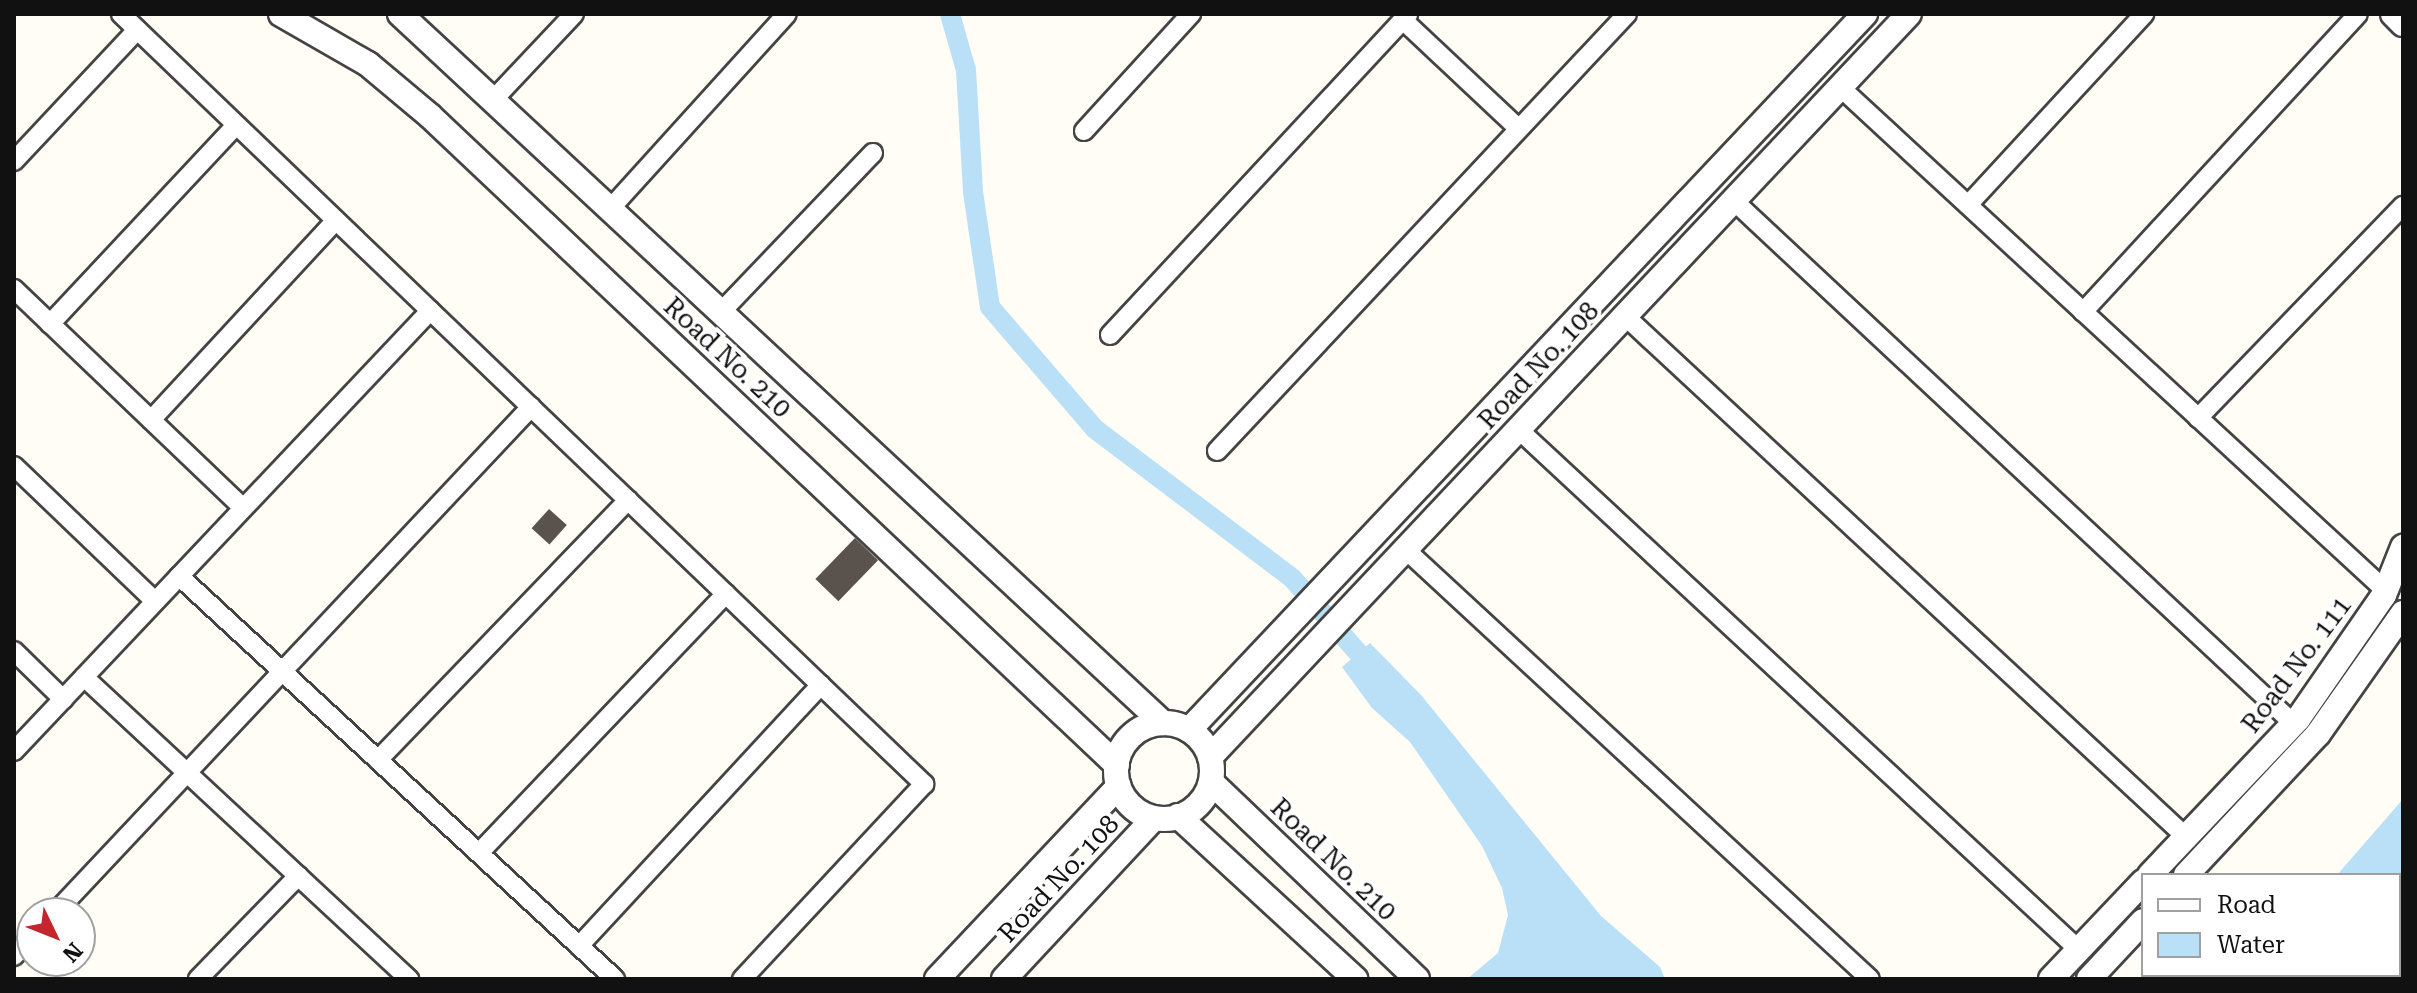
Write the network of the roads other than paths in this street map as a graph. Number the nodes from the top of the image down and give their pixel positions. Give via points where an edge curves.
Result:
1 (121, 14) edge
2 (281, 14) edge
3 (400, 14) edge
4 (574, 14) edge
5 (787, 14) edge
6 (1191, 14) edge
7 (1627, 14) edge
8 (1865, 14) edge
9 (1909, 14) edge
10 (2144, 14) edge
11 (2358, 14) edge
12 (2393, 14) edge
13 (1405, 17) edge
14 (2403, 24) edge
15 (137, 30) junction
16 (1840, 87) junction
17 (493, 100) junction
18 (236, 125) junction
19 (1518, 128) junction
20 (1084, 131) dead end
21 (873, 153) dead end
22 (14, 161) edge
23 (1733, 200) junction
24 (1968, 205) junction
25 (2403, 206) edge
26 (610, 209) junction
27 (336, 220) junction
28 (14, 289) edge
29 (430, 311) junction
30 (721, 312) junction
31 (2083, 312) junction
32 (1625, 316) junction
33 (50, 324) junction
34 (1110, 335) dead end
35 (531, 407) junction
36 (2198, 418) junction
37 (151, 420) junction
38 (1518, 429) junction
39 (1217, 451) dead end
40 (14, 466) edge
41 (628, 500) junction
42 (243, 508) junction
43 (2403, 547) edge
44 (1405, 549) junction
45 (179, 576) junction
46 (2386, 591) junction
47 (726, 594) junction
48 (155, 601) junction
49 (2403, 613) edge
50 (14, 651) edge
51 (282, 671) junction
52 (84, 677) junction
53 (821, 685) junction
54 (63, 699) junction
55 (1163, 723) junction
56 (2294, 724) junction
57 (1189, 730) junction
58 (14, 751) edge
59 (1210, 757) junction
60 (378, 760) junction
61 (187, 772) junction
62 (1118, 775) junction
63 (1211, 782) junction
64 (1166, 817) junction
65 (2186, 837) junction
66 (479, 853) junction
67 (2152, 873) edge
68 (2188, 873) edge
69 (298, 876) junction
70 (2141, 884) edge
71 (70, 897) edge
72 (2141, 923) edge
73 (579, 946) junction
74 (2079, 950) junction
75 (394, 965) junction
76 (198, 979) edge
77 (380, 979) edge
78 (409, 979) edge
79 (615, 979) edge
80 (742, 979) edge
81 (937, 979) edge
82 (1004, 979) edge
83 (1355, 979) edge
84 (1417, 979) edge
85 (1870, 979) edge
86 (2051, 979) edge
87 (2089, 979) edge

1 - 15 street
2 - 62 street, Road No. 210 via 368,64 430,116
3 - 17 street, Road No. 210
4 - 17 street
5 - 26 street
6 - 20 street
7 - 19 street
8 - 57 street, Road No. 108
9 - 16 street, Road No. 108
10 - 24 street
11 - 31 street
12 - 14 street
13 - 19 street
13 - 34 street
15 - 18 street
15 - 22 street
16 - 23 street, Road No. 108
16 - 24 street
17 - 26 street, Road No. 210
18 - 27 street
18 - 33 street
19 - 39 street
21 - 30 street
23 - 32 street, Road No. 108
23 - 56 street
24 - 31 street
25 - 36 street
26 - 30 street, Road No. 210
27 - 29 street
27 - 37 street
28 - 33 street
29 - 35 street
29 - 42 street
30 - 55 street, Road No. 210
31 - 36 street
32 - 38 street, Road No. 108
32 - 65 street
33 - 37 street
35 - 41 street
35 - 51 street
36 - 46 street
37 - 42 street
38 - 44 street, Road No. 108
38 - 74 street
40 - 48 street
41 - 47 street
41 - 60 street
42 - 45 street
43 - 46 street, Road No. 111
44 - 59 street, Road No. 108
44 - 85 street
45 - 48 street
45 - 51 street
46 - 56 street, Road No. 111
47 - 53 street
47 - 66 street
48 - 52 street
49 - 68 street, Road No. 111 via 2318,734
50 - 54 street
51 - 60 street
51 - 61 street
52 - 54 street
52 - 61 street
53 - 73 street
53 - 80 street via 924,784
54 - 58 street
55 - 57 street, Road No. 210
55 - 62 street via 1137,731
56 - 65 street, Road No. 111
57 - 59 street
59 - 63 street
60 - 66 street
61 - 69 street
61 - 71 street
62 - 64 street, Road No. 210 via 1132,807
62 - 81 street
63 - 64 street via 1199,803
63 - 84 street, Road No. 210
64 - 82 street, Road No. 108
64 - 83 street, Road No. 210
65 - 67 street, Road No. 111
66 - 73 street
69 - 75 street
69 - 76 street
70 - 74 street
72 - 87 street
73 - 79 street
74 - 86 street
75 - 77 street
75 - 78 street

